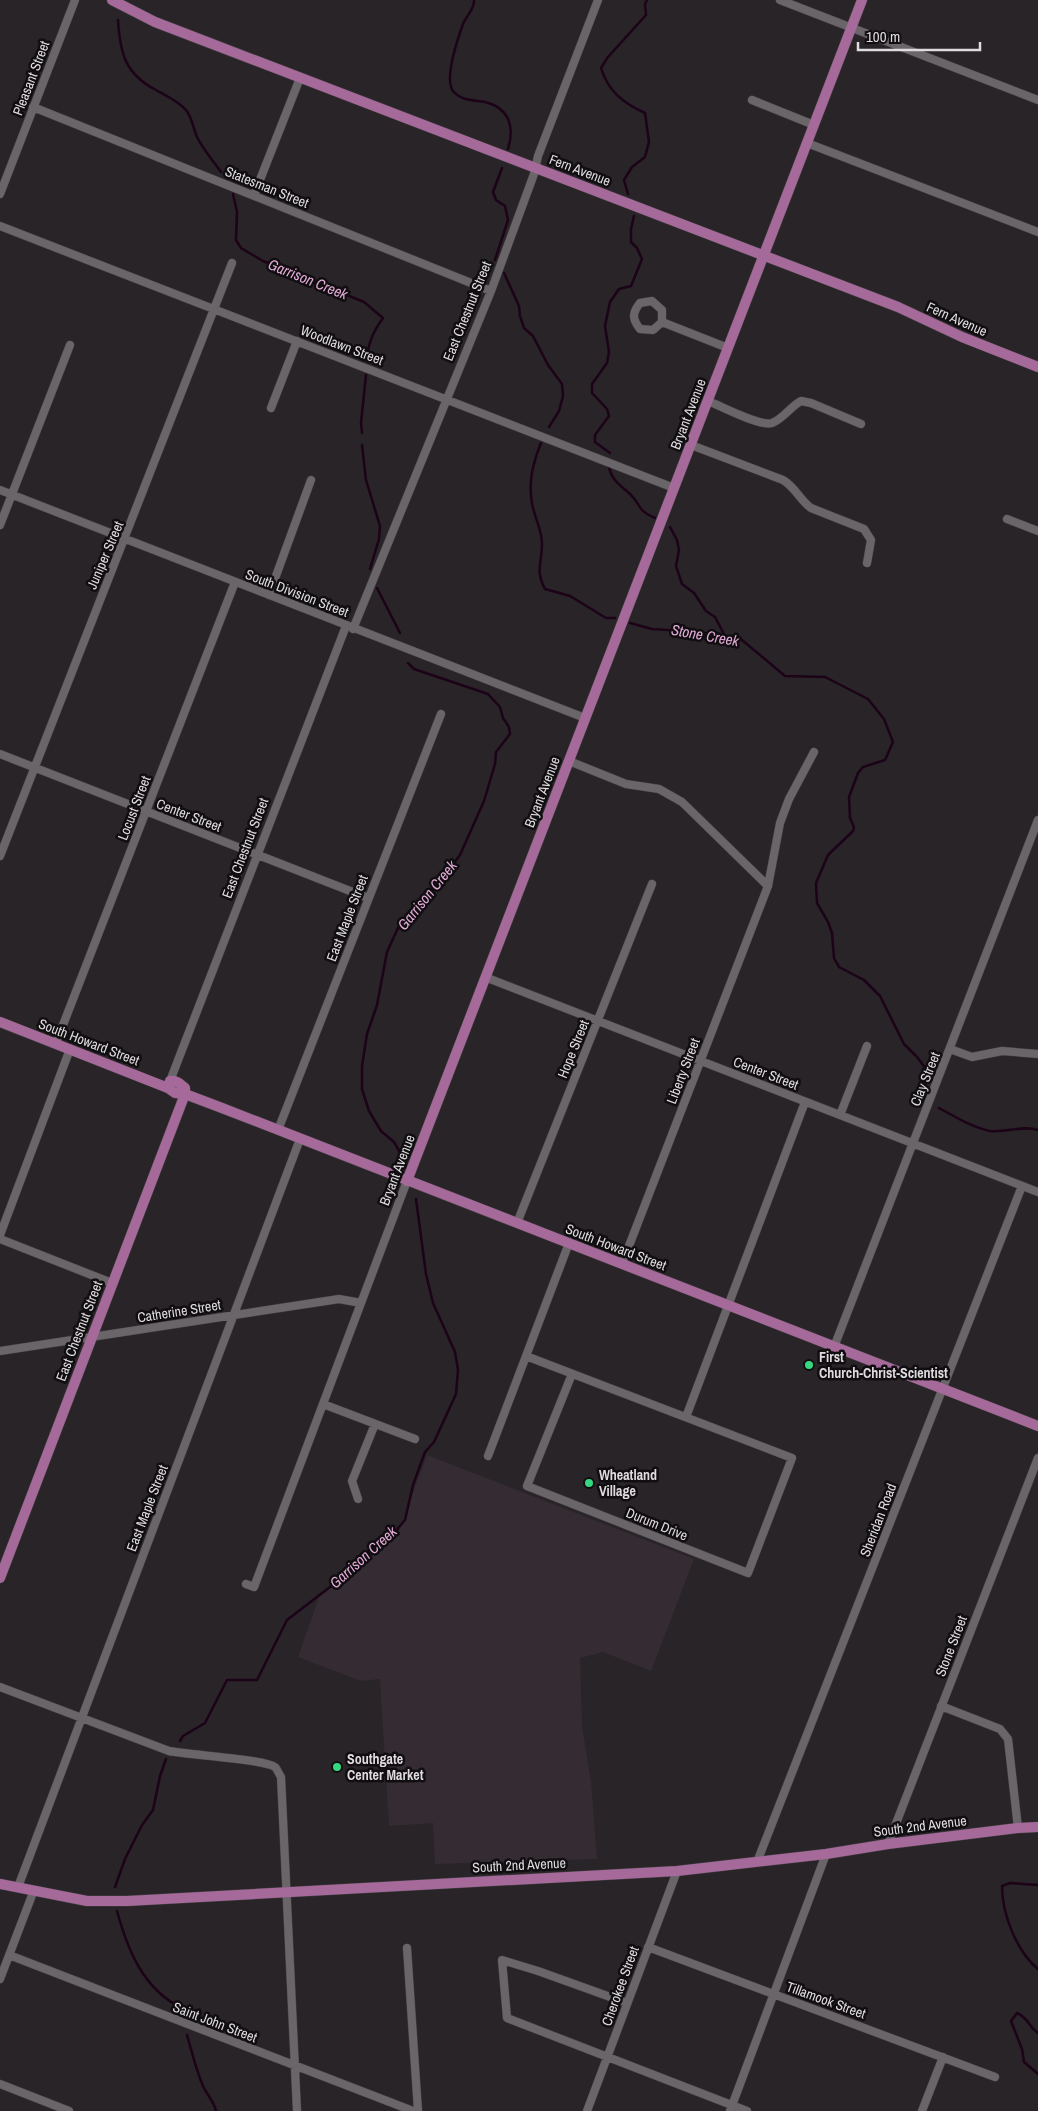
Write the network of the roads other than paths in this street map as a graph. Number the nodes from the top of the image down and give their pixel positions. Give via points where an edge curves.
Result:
1 (75, 0) edge
2 (112, 0) edge
3 (598, 0) edge
4 (780, 0) edge
5 (862, 0) edge
6 (852, 28) junction
7 (300, 78) junction
8 (752, 100) dead end
9 (1038, 100) edge
10 (33, 106) junction
11 (814, 125) junction
12 (807, 143) junction
13 (535, 168) junction
14 (0, 194) edge
15 (254, 195) junction
16 (0, 226) edge
17 (1038, 232) edge
18 (764, 255) junction
19 (232, 263) dead end
20 (491, 291) junction
21 (214, 309) junction
22 (662, 322) dead end
23 (297, 341) junction
24 (70, 345) dead end
25 (728, 348) junction
26 (1038, 367) edge
27 (447, 399) junction
28 (708, 401) junction
29 (271, 408) dead end
30 (861, 424) dead end
31 (691, 445) junction
32 (311, 480) dead end
33 (674, 488) junction
34 (0, 490) edge
35 (12, 494) junction
36 (1007, 519) dead end
37 (0, 524) edge
38 (1038, 531) edge
39 (124, 539) junction
40 (868, 563) dead end
41 (235, 582) junction
42 (269, 595) junction
43 (349, 627) junction
44 (441, 714) dead end
45 (585, 718) junction
46 (814, 752) dead end
47 (0, 754) edge
48 (569, 761) junction
49 (34, 768) junction
50 (146, 811) junction
51 (1038, 820) edge
52 (257, 855) junction
53 (0, 856) edge
54 (652, 884) dead end
55 (768, 886) junction
56 (368, 898) junction
57 (486, 977) junction
58 (597, 1020) junction
59 (0, 1022) edge
60 (56, 1043) junction
61 (866, 1046) dead end
62 (70, 1049) junction
63 (950, 1049) junction
64 (1038, 1054) edge
65 (701, 1061) junction
66 (169, 1084) junction
67 (185, 1094) junction
68 (805, 1102) junction
69 (840, 1115) junction
70 (278, 1130) junction
71 (300, 1139) junction
72 (913, 1144) junction
73 (407, 1181) junction
74 (1022, 1186) junction
75 (1038, 1192) edge
76 (517, 1223) junction
77 (0, 1234) edge
78 (0, 1239) edge
79 (569, 1244) junction
80 (622, 1264) junction
81 (112, 1283) junction
82 (361, 1302) junction
83 (728, 1306) junction
84 (233, 1316) junction
85 (92, 1338) junction
86 (834, 1346) junction
87 (0, 1351) edge
88 (526, 1356) junction
89 (572, 1374) junction
90 (942, 1389) junction
91 (323, 1404) junction
92 (686, 1418) junction
93 (374, 1424) junction
94 (1038, 1426) edge
95 (415, 1439) dead end
96 (488, 1456) dead end
97 (1038, 1458) edge
98 (358, 1499) dead end
99 (0, 1578) edge
100 (246, 1584) dead end
101 (0, 1687) edge
102 (941, 1706) junction
103 (81, 1718) junction
104 (1038, 1827) edge
105 (1018, 1828) junction
106 (888, 1844) junction
107 (826, 1854) junction
108 (757, 1862) junction
109 (677, 1871) junction
110 (0, 1884) edge
111 (18, 1886) junction
112 (34, 1890) junction
113 (285, 1892) junction
114 (648, 1947) junction
115 (407, 1948) dead end
116 (9, 1955) junction
117 (0, 1979) edge
118 (774, 1994) junction
119 (627, 2003) junction
120 (607, 2057) junction
121 (943, 2057) junction
122 (296, 2067) junction
123 (996, 2077) dead end
124 (0, 2084) edge
125 (731, 2108) edge
126 (70, 2111) edge
127 (297, 2111) edge
128 (413, 2111) edge
129 (418, 2111) edge
130 (587, 2111) edge
131 (747, 2111) edge
132 (922, 2111) edge

1 - 10 street, Pleasant Street
2 - 7 main road, Fern Avenue via 155,22
3 - 13 street, East Chestnut Street
4 - 6 street
5 - 6 main road, Bryant Avenue
6 - 9 street
6 - 11 main road, Bryant Avenue
7 - 13 main road, Fern Avenue
7 - 15 street
8 - 11 street
10 - 14 street, Pleasant Street
10 - 15 street, Statesman Street
11 - 12 main road, Bryant Avenue
12 - 17 street
12 - 18 main road, Bryant Avenue
13 - 18 main road, Fern Avenue
13 - 20 street, East Chestnut Street
15 - 20 street, Statesman Street
16 - 21 street, Woodlawn Street
18 - 25 main road, Bryant Avenue
18 - 26 main road, Fern Avenue via 898,307
19 - 21 street, Juniper Street
20 - 27 street, East Chestnut Street
21 - 23 street, Woodlawn Street
21 - 39 street, Juniper Street
22 - 25 street
23 - 27 street, Woodlawn Street
23 - 29 street
24 - 35 street
25 - 28 main road, Bryant Avenue
27 - 33 street, Woodlawn Street
27 - 43 street, East Chestnut Street
28 - 30 street via 770,424 800,401
28 - 31 main road, Bryant Avenue
31 - 33 main road, Bryant Avenue
31 - 40 street via 783,480 812,508 864,529 871,540
32 - 42 street
33 - 45 main road, Bryant Avenue
34 - 35 street, South Division Street
35 - 37 street
35 - 39 street, South Division Street
36 - 38 street
39 - 41 street, South Division Street
39 - 49 street, Juniper Street
41 - 42 street, South Division Street
41 - 50 street, Locust Street
42 - 43 street, South Division Street
43 - 45 street, South Division Street
43 - 52 street, East Chestnut Street
44 - 56 street, East Maple Street
45 - 48 main road, Bryant Avenue
46 - 55 street, Liberty Street via 780,823
47 - 49 street, Center Street
48 - 55 street via 626,784 659,789 682,802
48 - 57 main road, Bryant Avenue
49 - 50 street, Center Street
49 - 53 street, Juniper Street
50 - 52 street, Center Street
50 - 60 street, Locust Street
51 - 63 street, Clay Street
52 - 56 street, Center Street
52 - 66 street, East Chestnut Street
54 - 58 street, Hope Street
55 - 65 street, Liberty Street
56 - 70 street, East Maple Street
57 - 58 street, Center Street
57 - 73 main road, Bryant Avenue
58 - 65 street, Center Street
58 - 76 street, Hope Street
59 - 60 main road, South Howard Street
60 - 62 main road, South Howard Street
61 - 69 street
62 - 66 main road, South Howard Street via 153,1082
62 - 77 street
63 - 64 street via 972,1057 1002,1051
63 - 72 street, Clay Street
65 - 68 street, Center Street
65 - 80 street, Liberty Street
66 - 67 main road, South Howard Street via 177,1081 185,1088
67 - 70 main road, South Howard Street
67 - 81 main road, East Chestnut Street
68 - 69 street, Center Street
68 - 83 street
69 - 72 street, Center Street
70 - 71 main road, South Howard Street
71 - 73 main road, South Howard Street
71 - 84 street, East Maple Street
72 - 74 street, Center Street
72 - 86 street, Clay Street
73 - 76 main road, South Howard Street
73 - 82 street, Bryant Avenue
74 - 75 street, Center Street
74 - 90 street, Sheridan Road
76 - 79 main road, South Howard Street
78 - 81 street
79 - 80 main road, South Howard Street
79 - 88 street
80 - 83 main road, South Howard Street
81 - 85 main road, East Chestnut Street
82 - 84 street, Catherine Street via 339,1299
82 - 91 street, Bryant Avenue
83 - 86 main road, South Howard Street
83 - 92 street
84 - 85 street, Catherine Street
84 - 103 street, East Maple Street
85 - 87 street, Catherine Street
85 - 99 main road, East Chestnut Street
86 - 90 main road, South Howard Street
88 - 89 street
88 - 96 street
89 - 92 street
89 - 92 street, Durum Drive via 527,1486 748,1573 792,1458
90 - 94 main road, South Howard Street
90 - 108 street, Sheridan Road
91 - 93 street
91 - 100 street, Bryant Avenue via 254,1587
93 - 95 street
93 - 98 street via 352,1482
97 - 102 street, Stone Street
101 - 103 street
102 - 105 street via 1000,1729 1008,1739
102 - 106 street, Stone Street
103 - 111 street, East Maple Street
103 - 113 street via 169,1751 264,1762 275,1767 281,1777
104 - 105 main road, South 2nd Avenue
105 - 106 main road, South 2nd Avenue
106 - 107 main road, South 2nd Avenue
107 - 108 main road, South 2nd Avenue
107 - 118 street
108 - 109 main road, South 2nd Avenue
109 - 113 main road, South 2nd Avenue
109 - 114 street, Cherokee Street
110 - 111 main road, South 2nd Avenue
111 - 112 main road, South 2nd Avenue
112 - 113 main road, South 2nd Avenue via 87,1901
112 - 116 street
113 - 122 street
114 - 118 street, Tillamook Street
114 - 119 street, Cherokee Street
115 - 129 street
116 - 117 street
116 - 122 street, Saint John Street
118 - 121 street, Tillamook Street
118 - 125 street
119 - 120 street, Cherokee Street
119 - 120 street via 502,1960 506,2018
120 - 125 street
120 - 130 street, Cherokee Street
121 - 123 street, Tillamook Street
121 - 132 street
122 - 127 street
122 - 128 street, Saint John Street
124 - 126 street
125 - 131 street

